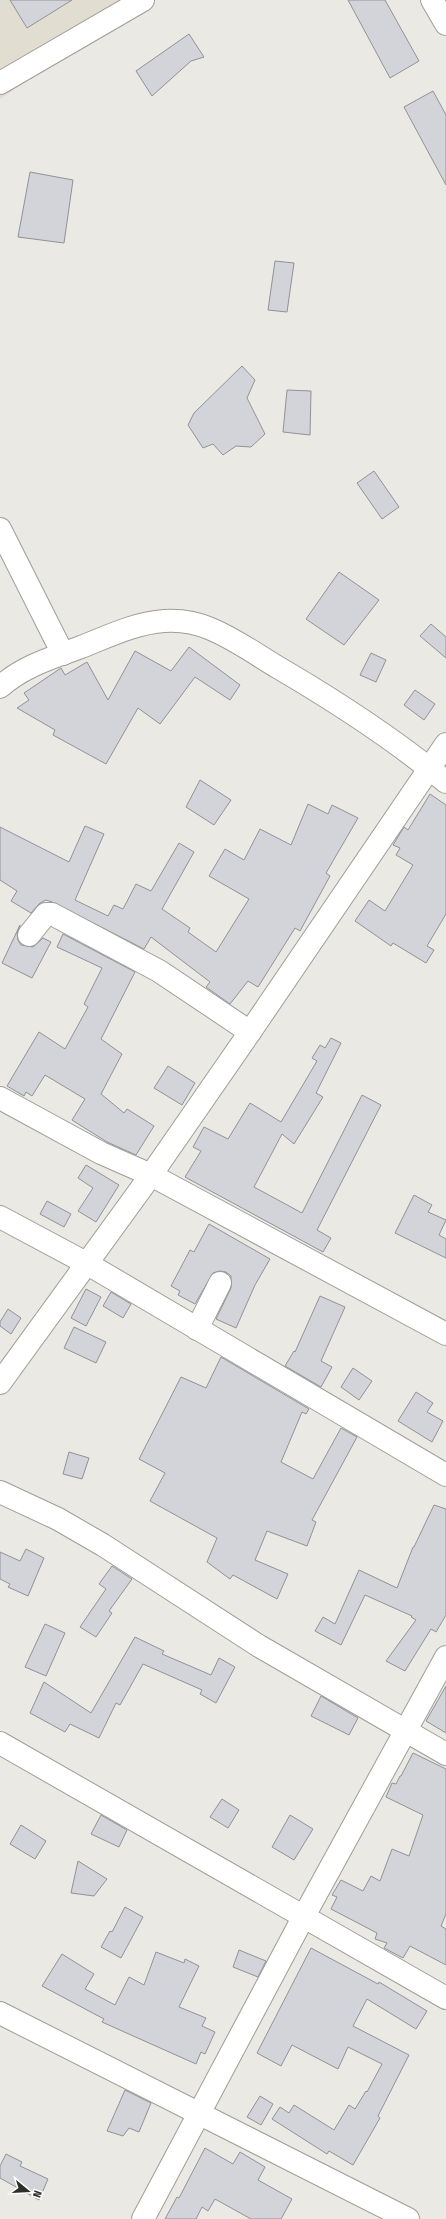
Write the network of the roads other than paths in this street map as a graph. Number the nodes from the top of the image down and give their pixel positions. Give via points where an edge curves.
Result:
1 (143, 0) edge
2 (432, 0) edge
3 (446, 24) edge
4 (0, 83) edge
5 (0, 529) edge
6 (63, 654) junction
7 (0, 687) edge
8 (446, 744) edge
9 (429, 768) junction
10 (446, 782) edge
11 (29, 935) dead end
12 (250, 1032) junction
13 (0, 1098) edge
14 (151, 1175) junction
15 (0, 1217) edge
16 (86, 1263) junction
17 (220, 1283) dead end
18 (197, 1329) junction
19 (446, 1334) edge
20 (0, 1383) edge
21 (446, 1476) edge
22 (0, 1492) edge
23 (446, 1657) edge
24 (405, 1732) junction
25 (0, 1743) edge
26 (446, 1754) edge
27 (304, 1916) junction
28 (446, 1998) edge
29 (0, 2013) edge
30 (199, 2115) junction
31 (143, 2219) edge
32 (408, 2219) edge

1 - 4 street
2 - 3 street
5 - 6 street
6 - 7 street via 32,665 10,677
6 - 9 street via 137,626 164,621 187,622 211,629 314,688
8 - 9 street
9 - 10 street
9 - 12 street
11 - 12 street via 42,916 52,914 159,972
12 - 14 street
13 - 14 street via 101,1153
14 - 16 street
14 - 19 street
15 - 16 street
16 - 18 street
16 - 20 street
17 - 18 street
18 - 21 street
22 - 24 street via 58,1518 103,1544 258,1646
23 - 24 street
24 - 26 street
24 - 27 street
25 - 27 street
27 - 28 street
27 - 30 street
29 - 30 street
30 - 31 street
30 - 32 street

